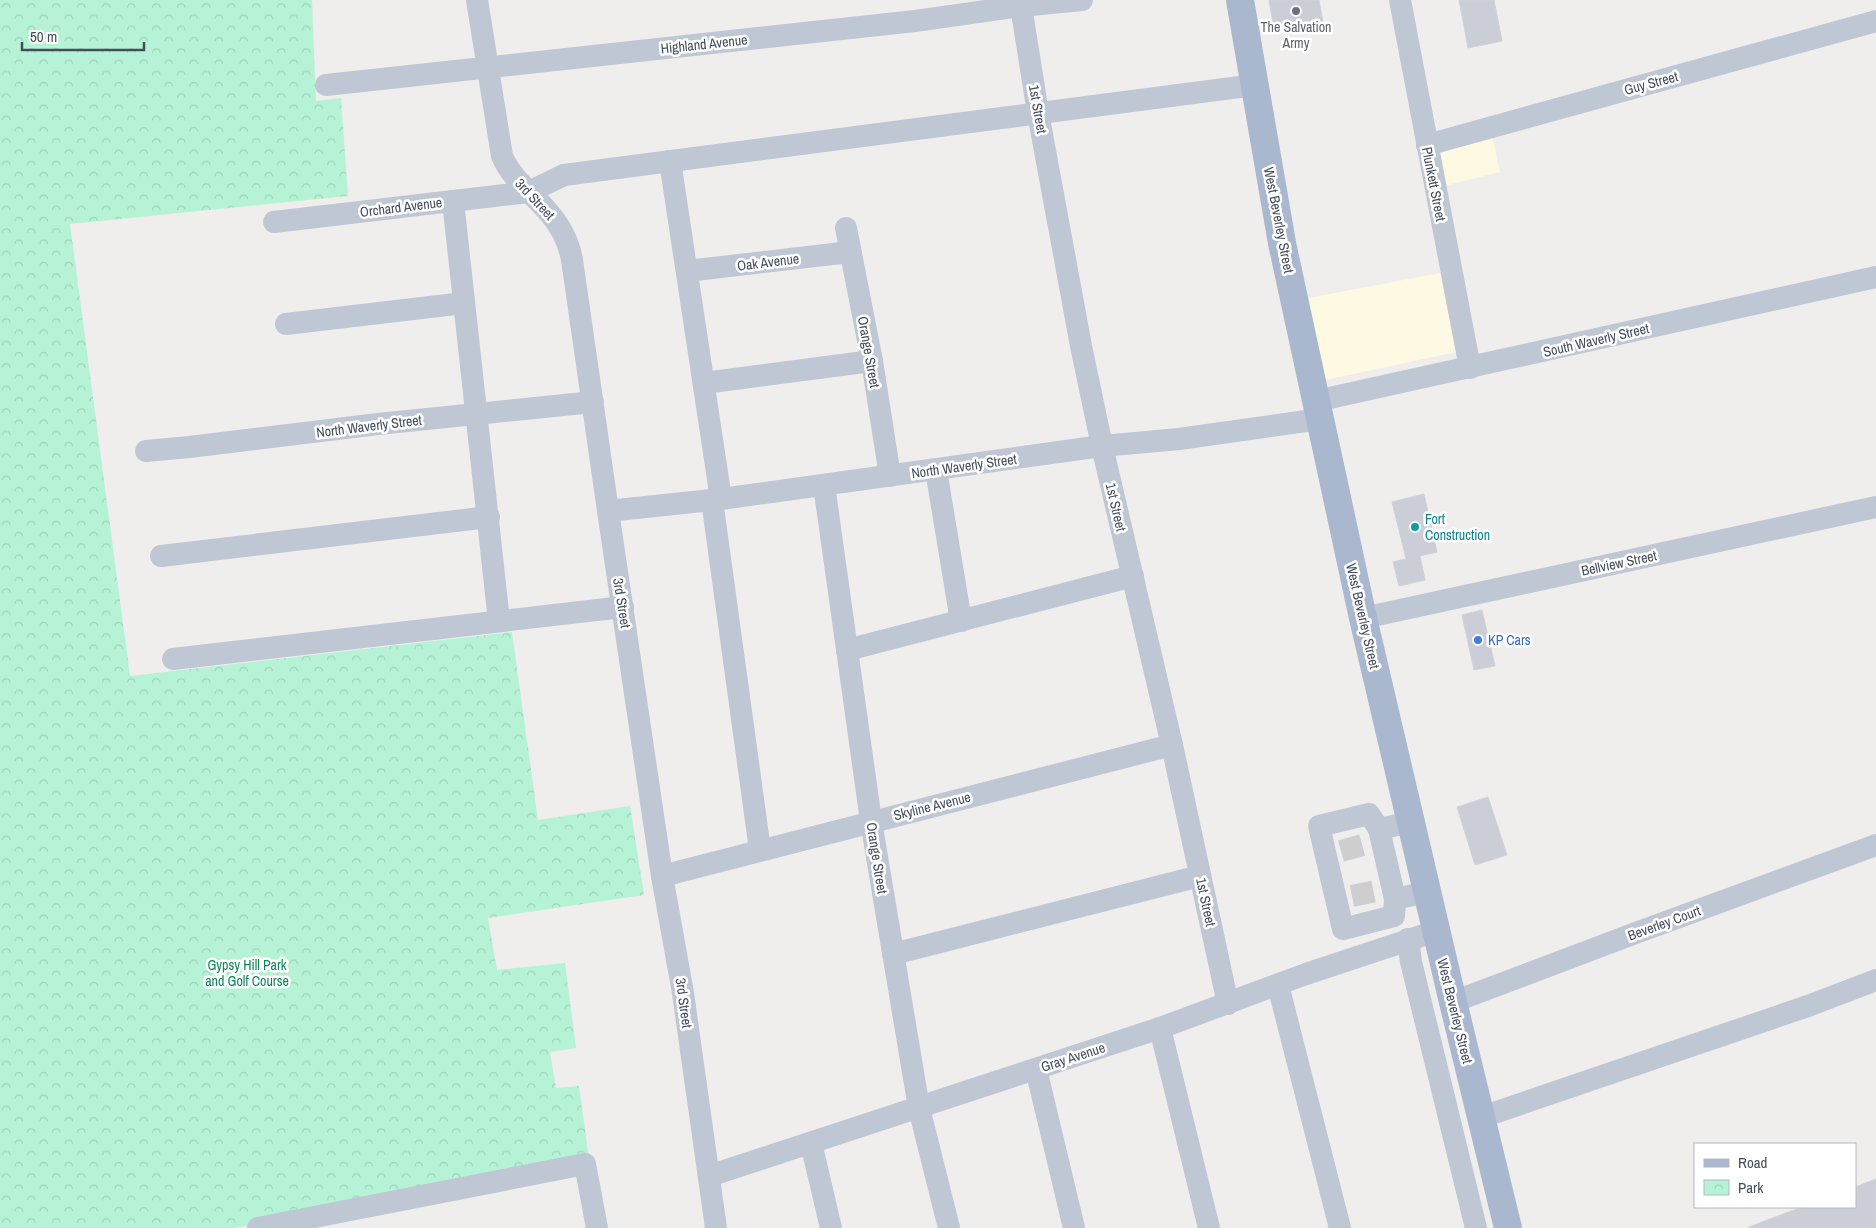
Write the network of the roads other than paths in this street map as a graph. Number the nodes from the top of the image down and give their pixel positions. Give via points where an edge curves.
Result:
1 (477, 0) edge
2 (1082, 0) edge
3 (1240, 0) edge
4 (1400, 0) edge
5 (1021, 6) junction
6 (1876, 21) edge
7 (488, 68) junction
8 (326, 85) dead end
9 (1255, 85) junction
10 (1038, 113) junction
11 (1427, 145) junction
12 (670, 161) junction
13 (529, 192) junction
14 (453, 201) junction
15 (274, 222) dead end
16 (846, 228) dead end
17 (850, 252) junction
18 (687, 271) junction
19 (1876, 278) edge
20 (464, 303) junction
21 (286, 324) dead end
22 (872, 361) junction
23 (1470, 368) junction
24 (704, 383) junction
25 (593, 402) junction
26 (1318, 410) junction
27 (476, 413) junction
28 (1102, 446) junction
29 (146, 451) dead end
30 (936, 470) junction
31 (890, 476) junction
32 (824, 485) junction
33 (717, 499) junction
34 (1876, 507) edge
35 (608, 511) junction
36 (489, 517) junction
37 (161, 556) dead end
38 (1132, 576) junction
39 (623, 608) junction
40 (1363, 618) junction
41 (499, 621) junction
42 (961, 621) junction
43 (847, 650) junction
44 (173, 659) dead end
45 (1172, 745) junction
46 (871, 821) junction
47 (1411, 822) junction
48 (1377, 838) junction
49 (1876, 845) edge
50 (760, 850) junction
51 (662, 876) junction
52 (1200, 876) junction
53 (1390, 892) junction
54 (1427, 892) junction
55 (1343, 929) junction
56 (1436, 931) junction
57 (1408, 939) junction
58 (893, 954) junction
59 (1351, 958) junction
60 (1876, 980) edge
61 (1278, 985) junction
62 (1453, 1002) junction
63 (1228, 1004) junction
64 (1160, 1028) junction
65 (1036, 1069) junction
66 (918, 1108) junction
67 (1482, 1117) junction
68 (811, 1143) junction
69 (709, 1176) junction
70 (258, 1228) edge
71 (598, 1228) edge
72 (716, 1228) edge
73 (831, 1228) edge
74 (949, 1228) edge
75 (1074, 1228) edge
76 (1209, 1228) edge
77 (1340, 1228) edge
78 (1476, 1228) edge
79 (1508, 1228) edge

1 - 7 street, 3rd Street
2 - 5 street, Highland Avenue
3 - 9 main road, West Beverley Street
4 - 11 street, Plunkett Street
5 - 7 street, Highland Avenue via 915,21
5 - 10 street, 1st Street
6 - 11 street, Guy Street
7 - 8 street, Highland Avenue
7 - 13 street, 3rd Street via 502,156 512,174
9 - 10 street, Orchard Avenue
9 - 26 main road, West Beverley Street via 1282,243
10 - 12 street, Orchard Avenue
10 - 28 street, 1st Street
11 - 23 street, Plunkett Street
12 - 13 street, Orchard Avenue via 564,175
12 - 18 street
13 - 14 street, Orchard Avenue
13 - 25 street, 3rd Street via 557,222 570,252
14 - 15 street, Orchard Avenue
14 - 20 street
16 - 17 street, Orange Street
17 - 18 street, Oak Avenue
17 - 22 street, Orange Street
18 - 24 street
19 - 23 street, South Waverly Street
20 - 21 street
20 - 27 street
22 - 24 street
22 - 31 street, Orange Street
23 - 26 street, South Waverly Street
24 - 33 street
25 - 27 street, North Waverly Street
25 - 35 street, 3rd Street
26 - 28 street, North Waverly Street via 1179,439
26 - 40 main road, West Beverley Street
27 - 29 street, North Waverly Street
27 - 36 street
28 - 30 street, North Waverly Street
28 - 38 street, 1st Street
30 - 31 street, North Waverly Street
30 - 42 street
31 - 32 street, North Waverly Street
32 - 33 street, North Waverly Street
32 - 43 street, Orange Street
33 - 35 street, North Waverly Street
33 - 50 street
34 - 40 street, Bellview Street
35 - 39 street, 3rd Street
36 - 37 street
36 - 41 street
38 - 42 street
38 - 45 street, 1st Street
39 - 41 street
39 - 51 street, 3rd Street
40 - 47 main road, West Beverley Street
41 - 44 street
42 - 43 street
43 - 46 street, Orange Street
45 - 46 street, Skyline Avenue
45 - 52 street, 1st Street
46 - 50 street, Skyline Avenue
46 - 58 street, Orange Street
47 - 48 street
47 - 54 main road, West Beverley Street
48 - 53 street
48 - 55 street via 1369,814 1319,826 1334,853 1344,898
49 - 62 street, Beverley Court
50 - 51 street, Skyline Avenue
51 - 69 street, 3rd Street via 683,993
52 - 58 street
52 - 63 street, 1st Street
53 - 54 street
53 - 55 street via 1394,916
54 - 56 main road, West Beverley Street
55 - 59 street
56 - 57 street, Gray Avenue
56 - 62 main road, West Beverley Street
57 - 59 street, Gray Avenue
57 - 78 street
58 - 66 street, Orange Street
59 - 61 street, Gray Avenue
60 - 67 street
61 - 63 street, Gray Avenue
61 - 77 street
62 - 67 main road, West Beverley Street
63 - 64 street, Gray Avenue
64 - 65 street, Gray Avenue
64 - 76 street
65 - 66 street, Gray Avenue
65 - 75 street
66 - 68 street, Gray Avenue
66 - 74 street, Orange Street
67 - 79 main road, West Beverley Street
68 - 69 street, Gray Avenue
68 - 73 street
69 - 72 street, 3rd Street
70 - 71 street via 585,1164

